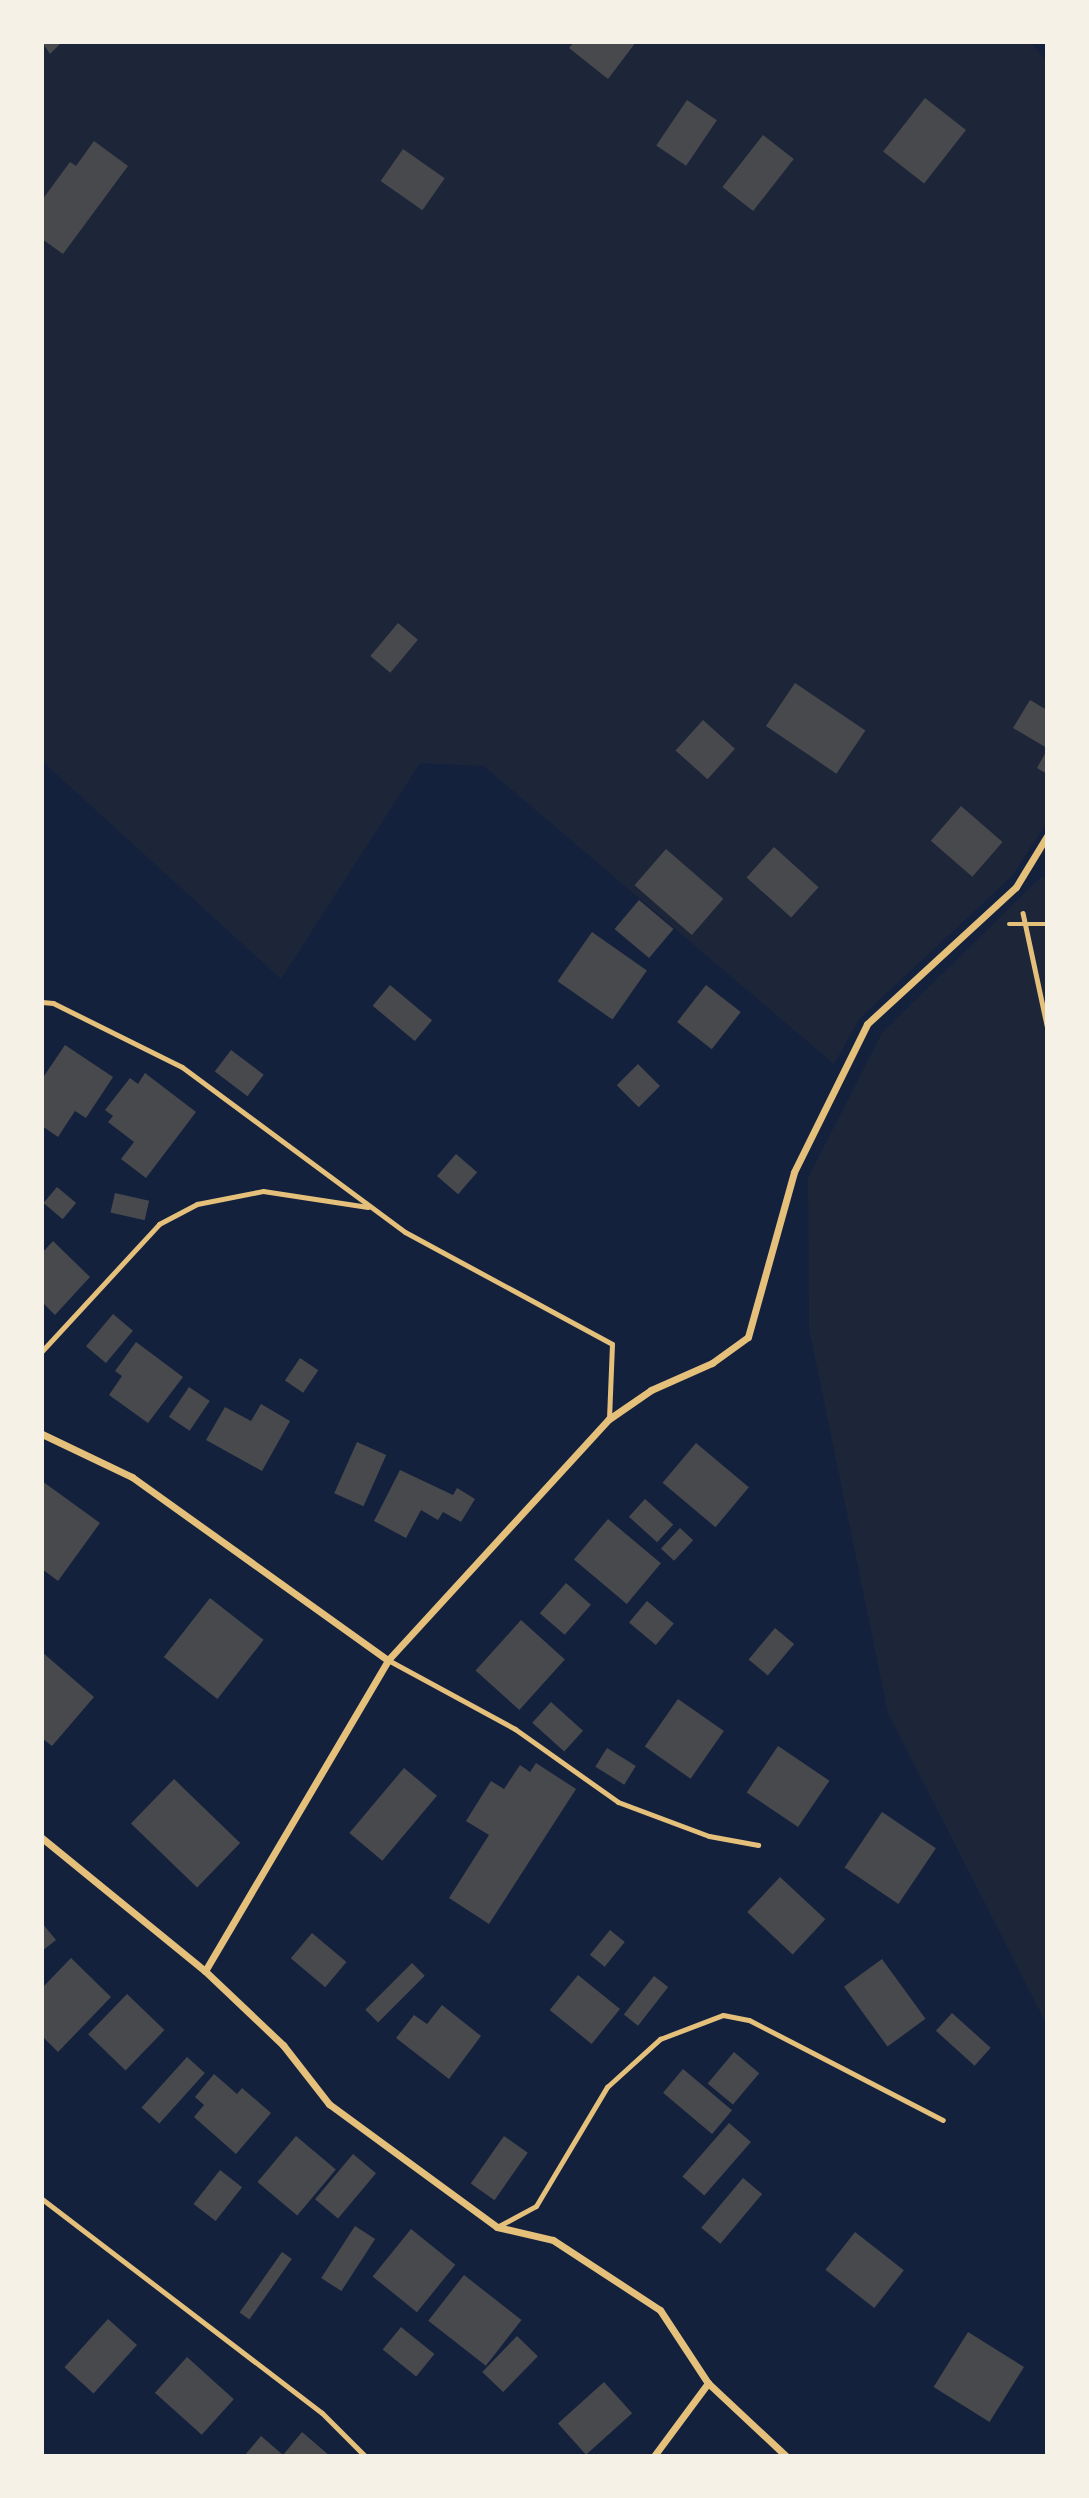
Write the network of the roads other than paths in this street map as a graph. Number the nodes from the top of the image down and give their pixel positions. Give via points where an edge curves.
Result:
1 (1047, 836) edge
2 (42, 1002) edge
3 (371, 1207) junction
4 (42, 1351) edge
5 (609, 1419) junction
6 (42, 1434) edge
7 (388, 1660) junction
8 (42, 1838) edge
9 (758, 1845) dead end
10 (205, 1971) junction
11 (943, 2120) dead end
12 (42, 2199) edge
13 (497, 2227) junction
14 (708, 2383) junction
15 (365, 2456) edge
16 (654, 2456) edge
17 (786, 2456) edge

1 - 5 street via 1016,887 867,1024 793,1172 748,1337 712,1363 651,1390
2 - 3 lane via 53,1003 182,1067
3 - 4 lane via 263,1191 198,1204 159,1224
3 - 5 lane via 405,1232 612,1344
5 - 7 street
6 - 7 street via 132,1477
7 - 9 lane via 515,1728 618,1801 709,1836
7 - 10 street
8 - 10 street
10 - 13 street via 283,2045 329,2104
11 - 13 lane via 749,2020 723,2015 660,2039 607,2087 536,2206
12 - 15 lane via 322,2413
13 - 14 street via 553,2240 660,2310
14 - 16 street
14 - 17 street

